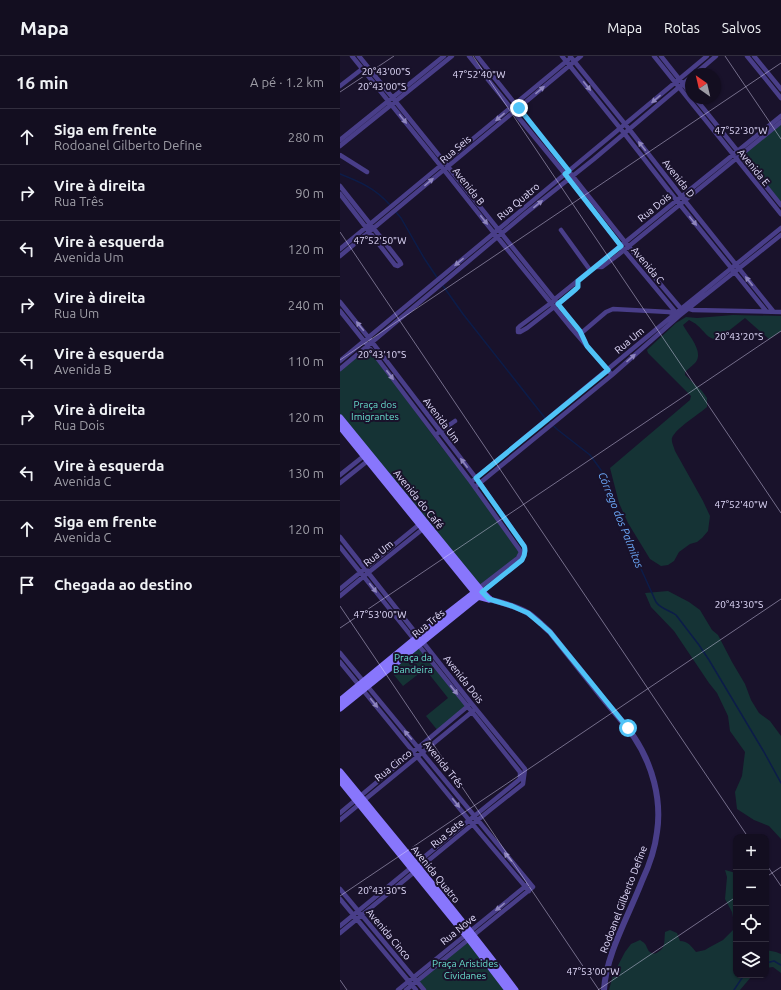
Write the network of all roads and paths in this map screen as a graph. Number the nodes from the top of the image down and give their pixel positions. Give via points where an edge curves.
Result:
1 (352, 56) edge
2 (359, 56) edge
3 (444, 56) edge
4 (452, 56) edge
5 (469, 56) edge
6 (477, 56) edge
7 (562, 56) edge
8 (571, 56) edge
9 (581, 56) edge
10 (654, 56) edge
11 (661, 56) edge
12 (707, 56) edge
13 (716, 56) edge
14 (747, 56) edge
15 (754, 56) edge
16 (574, 62) junction
17 (568, 63) junction
18 (702, 68) edge
19 (362, 69) junction
20 (677, 81) junction
21 (685, 82) edge
22 (340, 86) edge
23 (681, 86) junction
24 (685, 89) edge
25 (781, 89) edge
26 (781, 98) edge
27 (394, 99) junction
28 (390, 103) junction
29 (700, 104) edge
30 (517, 106) junction
31 (512, 110) junction
32 (781, 116) edge
33 (781, 122) edge
34 (625, 125) junction
35 (620, 128) junction
36 (629, 129) junction
37 (624, 133) junction
38 (340, 140) edge
39 (340, 146) edge
40 (550, 152) junction
41 (739, 153) junction
42 (340, 155) edge
43 (735, 157) junction
44 (447, 164) junction
45 (443, 168) junction
46 (367, 172) dead end
47 (567, 172) junction
48 (571, 177) junction
49 (340, 186) edge
50 (766, 187) junction
51 (762, 190) junction
52 (340, 194) edge
53 (683, 199) junction
54 (678, 203) junction
55 (781, 205) edge
56 (480, 206) junction
57 (475, 209) junction
58 (781, 214) edge
59 (372, 226) junction
60 (781, 228) edge
61 (367, 230) junction
62 (561, 230) dead end
63 (496, 231) junction
64 (781, 235) edge
65 (500, 236) junction
66 (623, 244) junction
67 (340, 249) edge
68 (627, 249) junction
69 (340, 256) edge
70 (738, 267) junction
71 (593, 269) junction
72 (733, 270) junction
73 (578, 281) junction
74 (420, 295) junction
75 (423, 300) junction
76 (553, 301) junction
77 (341, 305) edge
78 (556, 306) junction
79 (684, 309) junction
80 (340, 311) edge
81 (766, 311) junction
82 (773, 311) junction
83 (781, 312) edge
84 (677, 315) junction
85 (579, 335) junction
86 (369, 337) junction
87 (364, 341) junction
88 (372, 342) junction
89 (368, 346) junction
90 (340, 361) edge
91 (340, 369) edge
92 (608, 370) junction
93 (612, 375) junction
94 (340, 418) edge
95 (455, 421) dead end
96 (340, 426) edge
97 (440, 431) junction
98 (435, 435) junction
99 (368, 457) junction
100 (340, 476) edge
101 (476, 478) junction
102 (471, 482) junction
103 (340, 483) edge
104 (479, 484) junction
105 (475, 487) junction
106 (424, 525) junction
107 (340, 537) edge
108 (340, 547) edge
109 (523, 552) junction
110 (367, 570) junction
111 (362, 574) junction
112 (340, 589) edge
113 (479, 592) junction
114 (340, 596) edge
115 (489, 599) joint
116 (418, 640) junction
117 (340, 653) edge
118 (340, 662) edge
119 (363, 685) junction
120 (340, 701) edge
121 (469, 705) junction
122 (340, 708) edge
123 (474, 710) junction
124 (419, 747) junction
125 (414, 752) junction
126 (422, 752) junction
127 (418, 756) junction
128 (340, 772) edge
129 (522, 776) joint
130 (340, 780) edge
131 (360, 800) junction
132 (340, 813) edge
133 (476, 818) junction
134 (340, 820) edge
135 (469, 820) junction
136 (473, 824) junction
137 (451, 835) junction
138 (454, 839) junction
139 (415, 868) junction
140 (393, 882) junction
141 (397, 886) junction
142 (526, 886) junction
143 (531, 887) junction
144 (340, 889) edge
145 (377, 895) junction
146 (340, 899) edge
147 (381, 900) junction
148 (360, 913) junction
149 (355, 917) junction
150 (340, 926) edge
151 (340, 933) edge
152 (469, 935) junction
153 (382, 939) junction
154 (377, 942) junction
155 (415, 979) junction
156 (410, 983) junction
157 (398, 990) edge
158 (406, 990) edge
159 (416, 990) edge
160 (424, 990) edge
161 (508, 990) edge
162 (515, 990) edge
163 (604, 990) edge

1 - 19 street, Avenida B
2 - 27 street, Avenida B
3 - 27 street
4 - 27 street
5 - 31 street, Avenida C
6 - 30 street, Avenida C
7 - 17 street, Avenida D
8 - 16 street, Avenida D
8 - 17 street, Rua Seis
9 - 16 street, Rua Seis
10 - 20 street, Avenida E
11 - 20 street, Avenida E
12 - 20 street, Rua Quatro
13 - 18 street
14 - 26 street
15 - 25 street
16 - 17 street, Rua Seis
16 - 34 street, Avenida D
17 - 30 street, Rua Seis
17 -> 35 street, Avenida D
19 - 22 street
19 - 28 street, Avenida B
20 - 23 street, Avenida E
20 -> 34 street, Rua Quatro
21 - 23 street, Rua Quatro
23 - 24 street, Avenida E
23 - 36 street, Rua Quatro
23 - 43 street, Avenida E
27 - 28 street
27 - 44 street, Avenida B
28 - 38 street
28 - 39 street
28 -> 45 street, Avenida B
29 - 41 street, Avenida E
30 - 31 street, Rua Seis
30 - 40 street, Avenida C
31 - 40 street, Avenida C
31 - 44 street, Rua Seis
32 - 41 street, Rua Dois
33 - 41 street, Rua Dois
34 - 35 street, Rua Quatro
34 - 36 street, Avenida D
35 - 37 street, Avenida D
35 - 47 street, Rua Quatro
36 - 37 street, Rua Quatro
53 -> 36 street, Avenida D
37 - 48 street, Rua Quatro
37 - 54 street, Avenida D
40 - 47 street, Avenida C
41 - 43 street, Rua Dois
41 - 50 street, Avenida E
42 - 46 street
43 - 51 street, Avenida E
43 - 53 street, Rua Dois
44 - 45 street, Rua Seis
44 - 56 street, Avenida B
45 - 57 street, Avenida B
45 - 59 street, Rua Seis
47 - 48 street, Avenida C
47 - 63 street, Rua Quatro
65 -> 48 street, Rua Quatro
48 - 66 street, Avenida C
49 - 59 street
50 - 51 street
50 - 55 street, Avenida E
51 - 58 street, Avenida E
52 - 61 street
53 - 54 street, Rua Dois
53 - 70 street, Avenida D
54 - 66 street, Rua Dois
54 - 68 street, Rua Dois
54 -> 72 street, Avenida D
56 - 57 street
56 - 63 street, Avenida B
57 -> 63 street, Avenida B
59 - 61 street, Rua Seis
59 - 61 street via 400,262 398,266
60 - 70 street, Rua Um
61 - 67 street, Rua Seis
61 - 69 street, Rua Seis
62 - 71 street
63 - 65 street, Avenida B
63 -> 74 street, Rua Quatro
64 - 70 street, Rua Um
65 - 75 street, Rua Quatro
65 - 76 street, Avenida B
66 - 68 street, Avenida C
66 - 71 street, Rua Dois
68 - 71 street, Rua Dois via 606,265
68 - 79 street, Avenida C
68 - 84 street, Avenida C
70 - 72 street, Rua Um
82 -> 70 street, Avenida D
71 - 73 street, Rua Dois
72 - 79 street, Rua Um
72 - 81 street, Avenida D
73 - 76 street, Rua Dois
73 - 78 street, Rua Dois via 578,287
74 - 75 street
74 - 86 street, Rua Quatro
75 - 88 street, Rua Quatro
76 - 78 street, Avenida B
76 - 78 street, Rua Dois via 520,326 518,332
86 -> 77 street, Avenida Um
78 - 85 street, Avenida B
79 - 81 street
79 - 84 street, Rua Um
80 - 87 street, Avenida Um
81 - 82 street
82 - 83 street
84 - 85 street via 669,312 613,309
84 - 92 street, Rua Um
93 -> 84 street, Rua Um
85 - 92 street, Avenida B
86 - 87 street, Rua Quatro
86 - 88 street, Avenida Um
87 - 89 street, Avenida Um
87 - 90 street, Rua Quatro
88 - 89 street, Rua Quatro
88 - 97 street, Avenida Um
89 - 91 street, Rua Quatro
89 -> 98 street, Avenida Um
92 - 93 street, Avenida B
92 - 101 street, Rua Um
93 - 104 street, Rua Um
94 - 99 main road, Avenida do Café
95 - 97 street
96 - 99 main road, Avenida do Café
97 - 98 street
101 -> 97 street, Avenida Um
98 - 102 street, Avenida Um
99 - 100 street
99 - 103 street
99 - 106 main road, Avenida do Café
101 - 102 street, Rua Um
101 - 104 street, Avenida Um
102 - 105 street, Avenida Um
104 - 105 street, Rua Um
104 - 109 street, Avenida Um via 524,546
105 - 109 street, Avenida Um
106 - 110 street, Rua Um
106 - 113 main road, Avenida do Café
107 - 110 street, Avenida Dois
108 - 111 street, Avenida Dois
109 - 113 street, Rua Três via 522,560
110 - 111 street, Rua Um
110 - 116 street, Avenida Dois
111 - 112 street, Rua Um
111 - 114 street, Rua Um
111 -> 116 street, Avenida Dois
113 - 115 main road, Rodoanel Gilberto Define
113 - 116 main road, Rua Três
115 - 163 street, Rodoanel Gilberto Define via 528,613 550,632 631,733 651,771 655,786 658,831 648,868 614,949
116 - 119 main road, Rua Três
116 - 121 street, Avenida Dois
117 - 119 street, Avenida Três
118 - 119 street, Avenida Três
119 - 120 main road, Rua Três
119 - 122 main road, Rua Três
124 -> 119 street, Avenida Três
119 -> 125 street, Avenida Três
121 - 123 street, Avenida Dois
121 - 124 street, Rua Cinco
123 - 126 street, Rua Cinco
123 - 129 street, Avenida Dois
124 - 125 street, Rua Cinco
124 - 126 street, Avenida Três
125 - 127 street, Avenida Três
125 - 131 street, Rua Cinco
126 - 127 street, Rua Cinco
126 - 133 street, Avenida Três
127 - 131 street, Rua Cinco
127 -> 135 street, Avenida Três
128 - 131 main road, Avenida Quatro
129 - 133 street, Rua Sete via 523,784
130 - 131 main road, Avenida Quatro
131 - 132 street, Rua Cinco
131 - 134 street, Rua Cinco
131 - 139 main road, Avenida Quatro
133 - 135 street, Rua Sete
133 - 136 street, Rua Sete
143 -> 133 street, Avenida Três
135 - 136 street, Avenida Três
135 - 137 street, Rua Sete
136 - 138 street, Rua Sete
136 - 142 street, Avenida Três
137 - 138 street
137 - 139 street, Rua Sete
138 - 139 street, Rua Sete
139 - 140 street, Rua Sete
139 - 141 street, Rua Sete
139 - 152 main road, Avenida Quatro
140 - 141 street
140 - 145 street, Rua Sete
141 - 147 street, Rua Sete
142 - 143 street, Rua Nove
142 -> 152 street, Rua Nove
143 - 152 street, Rua Nove
144 - 148 street, Avenida Cinco
145 - 147 street
145 - 148 street, Rua Sete
146 - 149 street, Avenida Cinco
147 - 148 street, Rua Sete
148 - 149 street, Rua Sete
148 - 153 street, Avenida Cinco
149 - 150 street, Rua Sete
149 - 151 street, Rua Sete
149 - 154 street, Avenida Cinco
152 - 155 street, Rua Nove
152 - 161 main road, Avenida Quatro
152 - 162 main road, Avenida Quatro
153 - 154 street
153 - 155 street, Avenida Cinco
154 - 156 street, Avenida Cinco
155 - 156 street, Rua Nove
155 - 160 street, Avenida Cinco
156 - 157 street, Rua Nove
156 - 158 street, Rua Nove
156 - 159 street, Avenida Cinco

